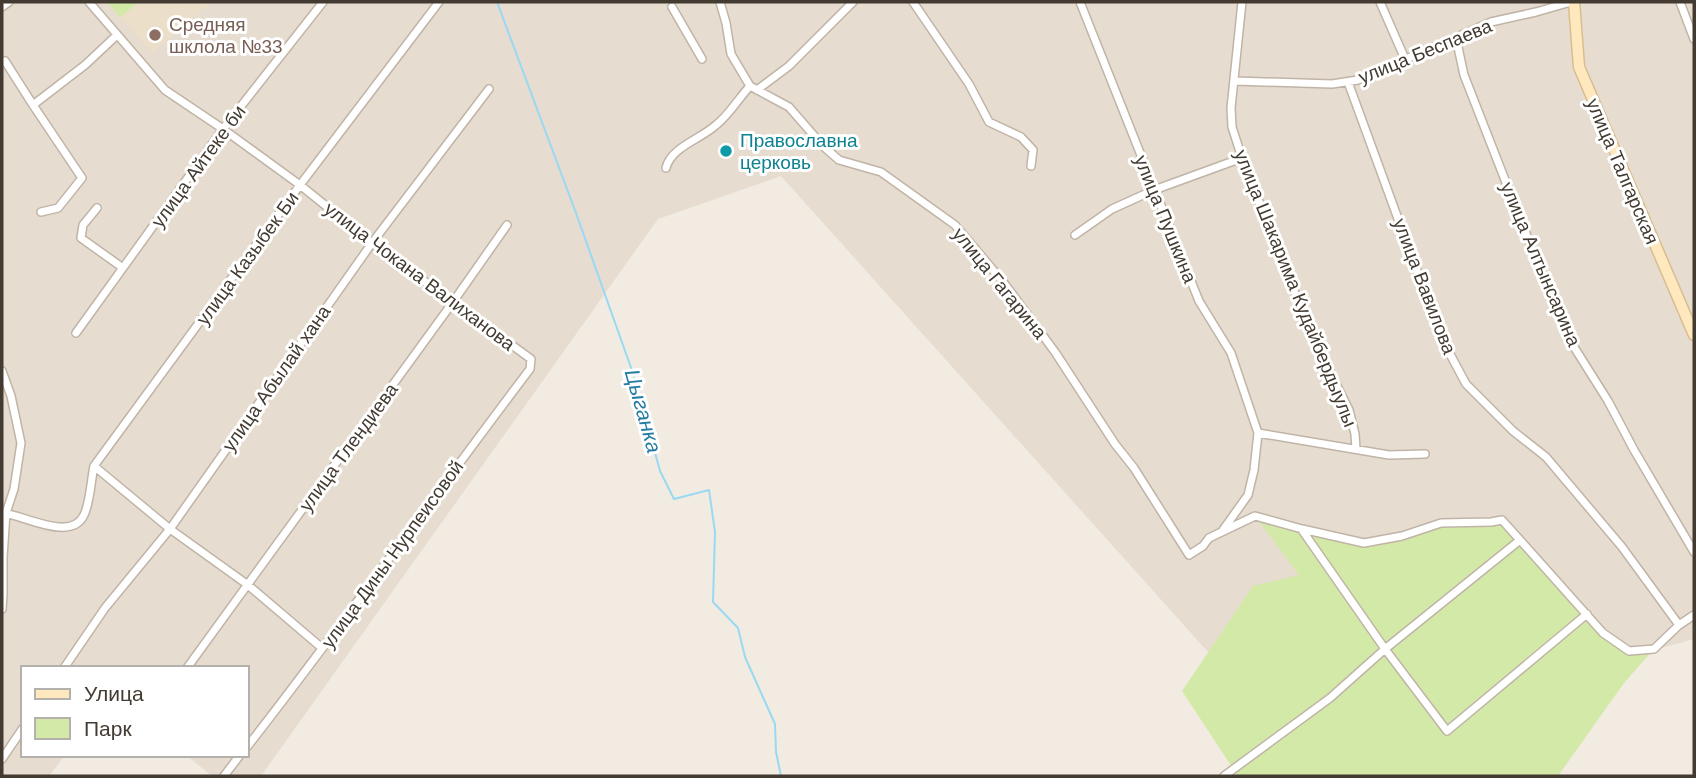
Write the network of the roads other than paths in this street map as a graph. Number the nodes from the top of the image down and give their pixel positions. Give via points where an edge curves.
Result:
1 (9, 2) edge
2 (89, 2) edge
3 (323, 2) edge
4 (439, 2) edge
5 (720, 2) edge
6 (853, 2) edge
7 (913, 2) edge
8 (1080, 2) edge
9 (1242, 2) edge
10 (1380, 2) edge
11 (1572, 2) edge
12 (1680, 2) edge
13 (2, 7) edge
14 (672, 7) dead end
15 (117, 34) junction
16 (1456, 38) junction
17 (1694, 38) edge
18 (702, 59) dead end
19 (1405, 59) junction
20 (5, 61) dead end
21 (1234, 81) junction
22 (1348, 82) junction
23 (754, 88) junction
24 (489, 89) dead end
25 (33, 105) junction
26 (223, 129) junction
27 (1242, 158) junction
28 (1031, 166) dead end
29 (666, 169) dead end
30 (300, 185) junction
31 (1154, 190) junction
32 (97, 208) dead end
33 (41, 212) dead end
34 (507, 225) dead end
35 (1075, 235) dead end
36 (372, 243) junction
37 (123, 268) junction
38 (453, 302) junction
39 (76, 333) dead end
40 (1694, 335) edge
41 (531, 359) joint
42 (2, 371) edge
43 (1258, 433) junction
44 (1356, 449) junction
45 (1425, 454) dead end
46 (94, 466) junction
47 (4, 513) edge
48 (170, 529) junction
49 (1302, 529) junction
50 (1221, 533) junction
51 (1520, 540) junction
52 (1694, 552) edge
53 (248, 585) junction
54 (2, 610) edge
55 (1587, 614) junction
56 (1694, 615) edge
57 (1679, 625) junction
58 (322, 648) junction
59 (1385, 649) junction
60 (65, 666) edge
61 (188, 666) edge
62 (21, 731) edge
63 (248, 746) edge
64 (238, 757) edge
65 (2, 759) edge
66 (224, 776) edge
67 (1224, 776) edge

1 - 13 street
2 - 15 street, улица Чокана Валиханова
3 - 26 street, улица Айтеке би
4 - 30 street, улица Казыбек Би
5 - 23 street via 731,54
6 - 23 street via 789,66
7 - 28 street via 989,122 1021,137 1033,150
8 - 31 street, улица Пушкина
9 - 21 street, улица Шакарима Кудайбердыулы
10 - 19 street
11 - 16 street, улица Беспаева via 1491,22
11 - 40 street, улица Талгарская via 1579,67
12 - 17 street
14 - 18 street
15 - 25 street
15 - 26 street, улица Чокана Валиханова via 164,90
16 - 19 street, улица Беспаева
16 - 52 street, улица Алтынсарина via 1464,75 1557,313
19 - 22 street, улица Беспаева
20 - 25 street
21 - 22 street, улица Беспаева
21 - 27 street, улица Шакарима Кудайбердыулы via 1232,127
22 - 57 street, улица Вавилова via 1442,339 1466,384 1546,457 1622,547
23 - 29 street via 736,101 718,124 675,153
23 - 50 street, улица Гагарина via 789,107 839,160 881,172 956,226 1055,352 1189,555
24 - 36 street, улица Абылай хана
25 - 33 street via 82,178 58,208
26 - 30 street, улица Чокана Валиханова
26 - 37 street, улица Айтеке би
27 - 31 street
27 - 44 street, улица Шакарима Кудайбердыулы via 1316,344 1349,410
30 - 36 street, улица Чокана Валиханова
30 - 46 street, улица Казыбек Би
31 - 35 street via 1112,209
31 - 43 street, улица Пушкина via 1199,300 1231,353
32 - 37 street via 83,225 81,238
34 - 38 street, улица Тлендиева
36 - 38 street, улица Чокана Валиханова
36 - 48 street, улица Абылай хана
37 - 39 street, улица Айтеке би
38 - 41 street, улица Чокана Валиханова
38 - 53 street, улица Тлендиева
41 - 58 street, улица Дины Нурпеисовой via 530,369
42 - 47 street via 21,443 14,489
43 - 44 street
43 - 50 street, улица Пушкина via 1248,495
44 - 45 street via 1390,455
46 - 47 street, улица Казыбек Би via 84,517 77,524 60,528
46 - 48 street
47 - 54 street
48 - 53 street
48 - 60 street, улица Абылай хана
49 - 50 street via 1255,516
49 - 51 street via 1364,543 1441,523 1502,520
49 - 59 street
51 - 55 street
51 - 59 street
53 - 58 street
53 - 61 street, улица Тлендиева
55 - 57 street via 1603,633 1629,651 1654,649
55 - 59 street via 1447,731
56 - 57 street
58 - 63 street, улица Дины Нурпеисовой
59 - 67 street via 1330,698
62 - 65 street
64 - 66 street

